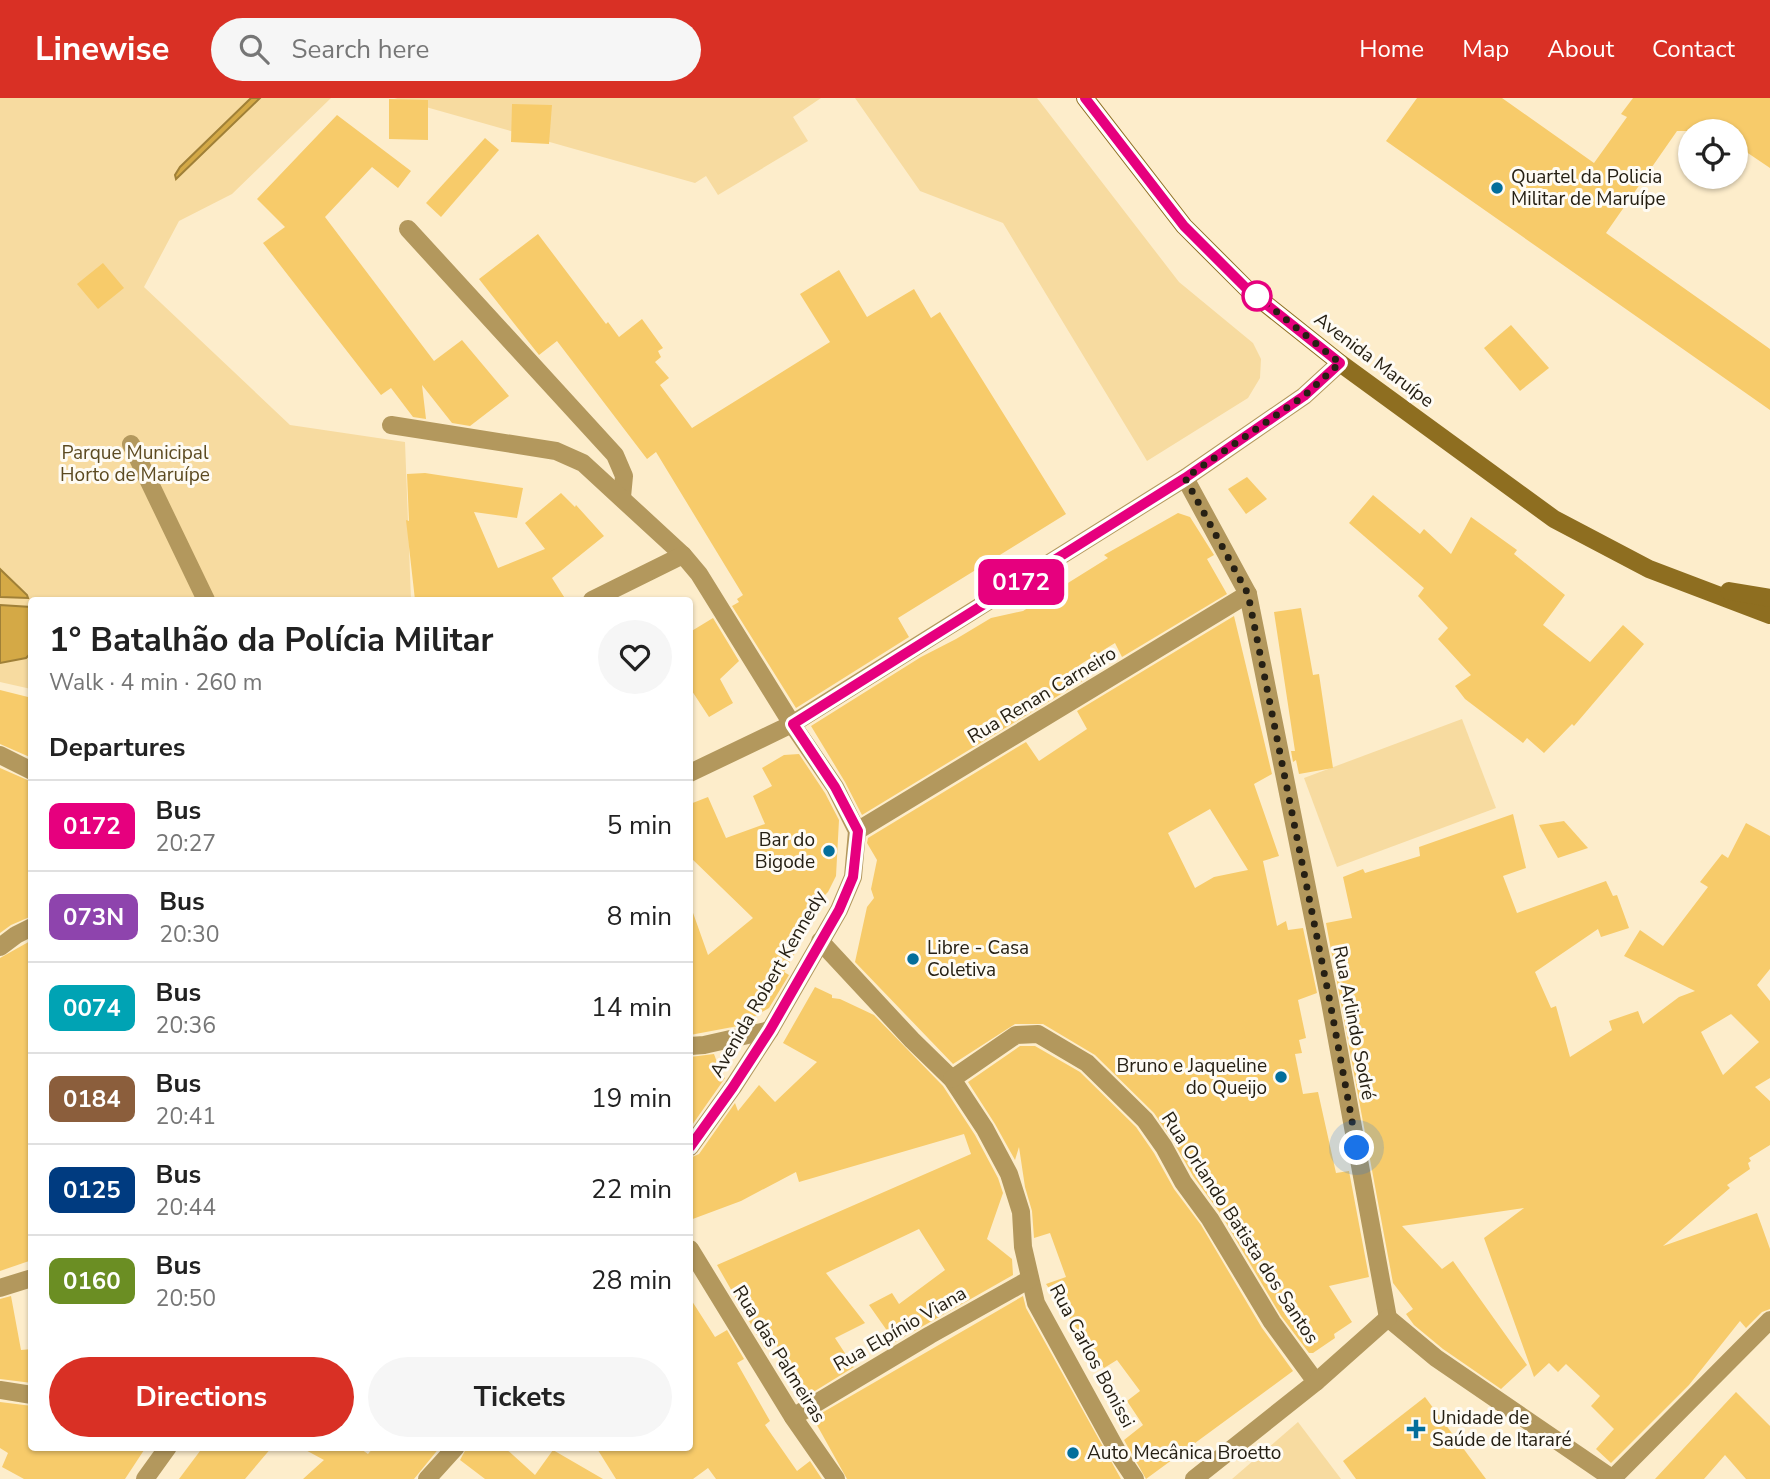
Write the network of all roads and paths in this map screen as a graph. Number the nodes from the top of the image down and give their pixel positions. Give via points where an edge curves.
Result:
1 (1085, 98) edge
2 (408, 229) dead end
3 (1340, 363) junction
4 (391, 425) dead end
5 (131, 444) dead end
6 (1185, 478) junction
7 (622, 497) junction
8 (683, 555) junction
9 (1696, 586) junction
10 (1248, 594) junction
11 (205, 597) edge
12 (598, 597) edge
13 (1770, 598) edge
14 (1770, 615) edge
15 (793, 724) junction
16 (0, 755) edge
17 (28, 769) edge
18 (693, 772) edge
19 (858, 831) junction
20 (28, 929) edge
21 (820, 941) junction
22 (0, 947) edge
23 (770, 1030) junction
24 (693, 1046) edge
25 (952, 1079) junction
26 (693, 1143) edge
27 (693, 1254) edge
28 (28, 1279) edge
29 (1030, 1279) junction
30 (0, 1288) edge
31 (1388, 1318) junction
32 (1770, 1320) edge
33 (1316, 1382) junction
34 (0, 1390) edge
35 (28, 1394) edge
36 (793, 1418) junction
37 (165, 1451) edge
38 (452, 1451) edge
39 (145, 1479) edge
40 (427, 1479) edge
41 (836, 1479) edge
42 (1135, 1479) edge
43 (1194, 1479) edge
44 (1612, 1479) edge

1 - 3 main road, Avenida Maruípe via 1184,226 1247,289
2 - 7 street via 615,455 624,476
3 - 6 street via 1304,396
3 - 9 main road, Avenida Maruípe via 1554,519 1649,569
4 - 7 street via 556,451 583,463
5 - 11 street
6 - 10 street, Rua Arlindo Sodré
6 - 15 street
7 - 8 street
8 - 12 street
8 - 15 street
9 - 13 main road, Avenida Maruípe
9 - 14 main road, Avenida Maruípe
10 - 19 street, Rua Renan Carneiro
10 - 31 street, Rua Arlindo Sodré
15 - 18 street
15 - 19 street
16 - 17 street
19 - 21 street, Avenida Robert Kennedy via 853,877
20 - 22 street
21 - 23 street, Avenida Robert Kennedy
21 - 25 street, Rua Carlos Bonissi
23 - 24 street
23 - 26 street, Avenida Robert Kennedy
25 - 29 street, Rua Carlos Bonissi via 1009,1174 1021,1212
25 - 33 street, Rua Orlando Batista dos Santos via 1016,1035 1038,1034 1087,1063 1145,1120 1272,1322
27 - 36 street, Rua das Palmeiras
28 - 30 street
29 - 36 street, Rua Elpínio Viana
29 - 42 street, Rua Carlos Bonissi via 1036,1303
31 - 33 street
31 - 44 street via 1436,1358
32 - 44 street
33 - 43 street
34 - 35 street
36 - 41 street, Rua das Palmeiras
37 - 39 street
38 - 40 street

